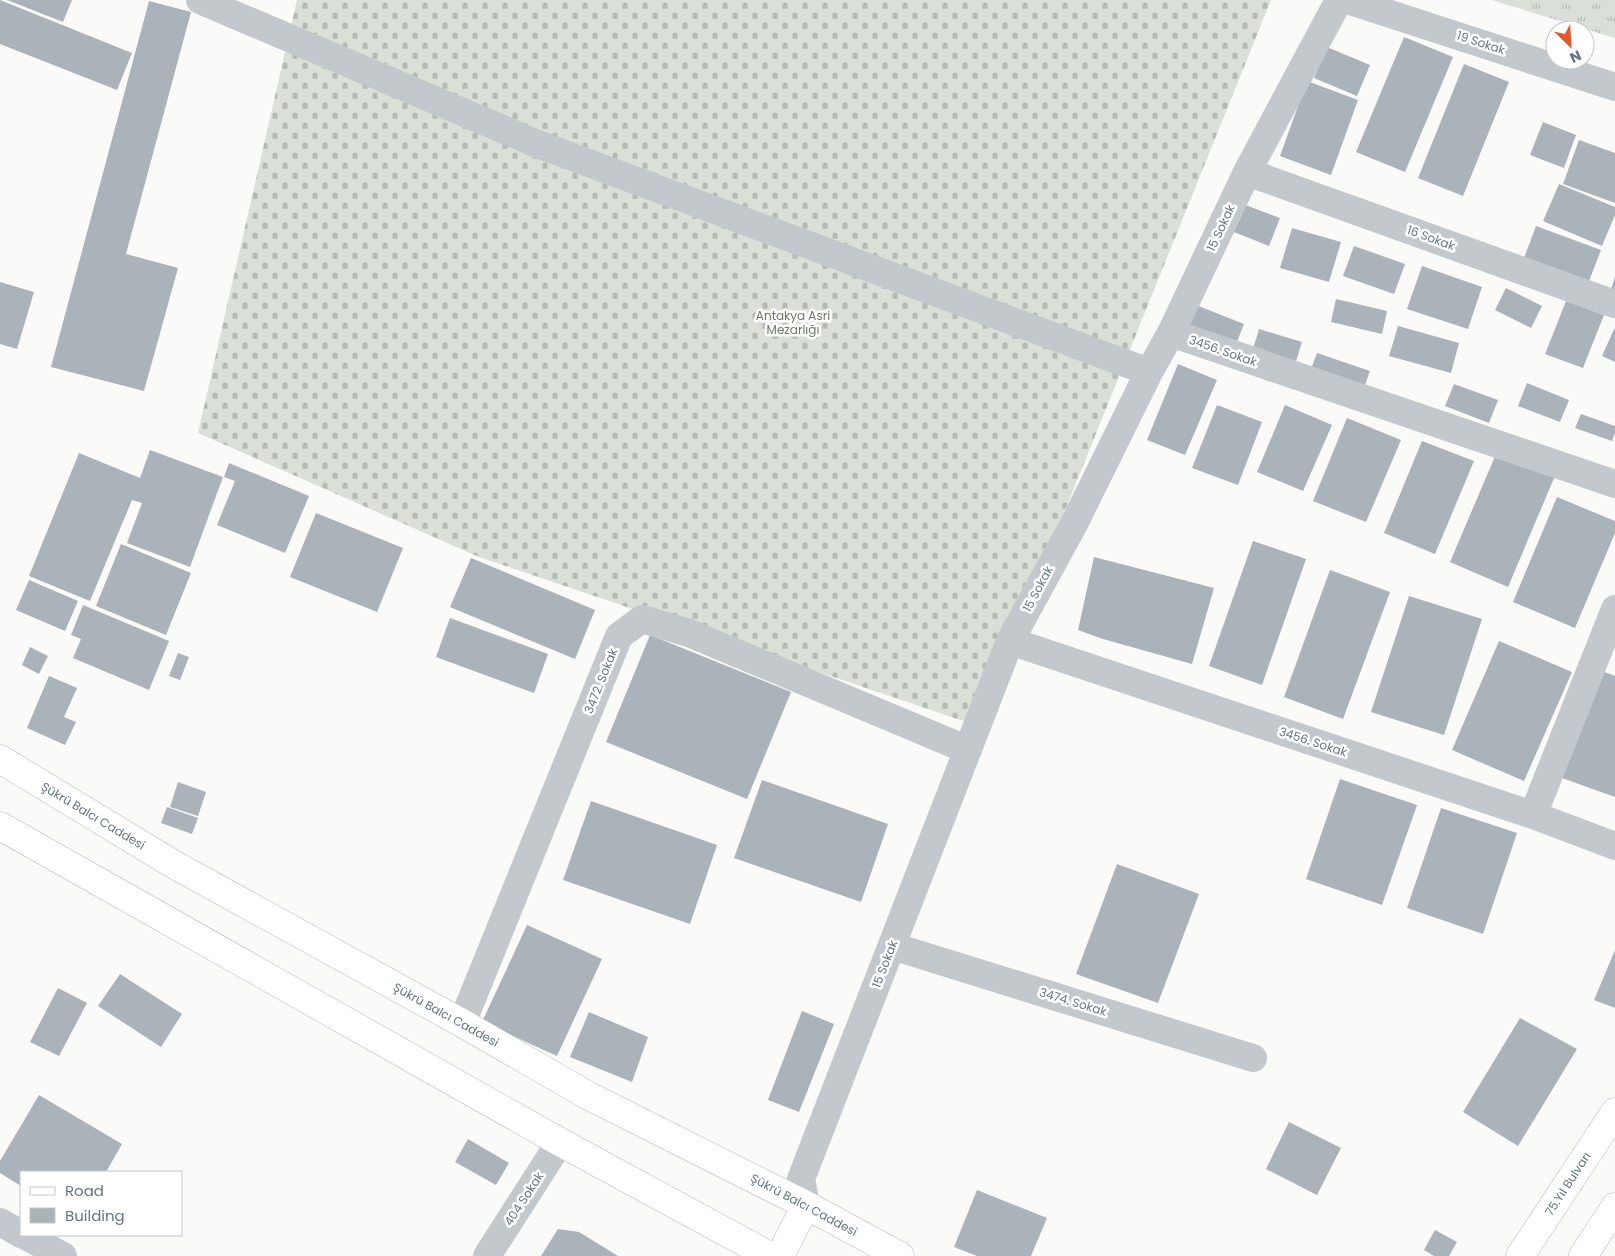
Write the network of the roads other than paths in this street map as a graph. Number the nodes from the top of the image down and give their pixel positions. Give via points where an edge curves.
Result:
1 (200, 0) edge
2 (1339, 0) edge
3 (1347, 0) edge
4 (1615, 87) edge
5 (1248, 172) junction
6 (1615, 304) edge
7 (1171, 333) junction
8 (1148, 372) junction
9 (1615, 484) edge
10 (1615, 608) edge
11 (1010, 641) junction
12 (968, 750) junction
13 (0, 759) edge
14 (1533, 815) junction
15 (0, 826) edge
16 (1615, 846) edge
17 (892, 946) junction
18 (462, 1023) junction
19 (1254, 1058) dead end
20 (1615, 1112) edge
21 (560, 1142) junction
22 (806, 1205) junction
23 (1615, 1207) edge
24 (0, 1222) edge
25 (20, 1233) edge
26 (26, 1236) edge
27 (63, 1256) edge
28 (487, 1256) edge
29 (770, 1256) edge
30 (780, 1256) edge
31 (900, 1256) edge
32 (1520, 1256) edge
33 (1583, 1256) edge

1 - 8 street via 535,143
2 - 5 street, 15 Sokak
3 - 4 street, 19 Sokak
5 - 6 street, 16 Sokak
5 - 7 street, 15 Sokak
7 - 8 street, 15 Sokak
7 - 9 street, 3456. Sokak
8 - 11 street, 15 Sokak via 1075,522
10 - 14 street
11 - 12 street, 15 Sokak
11 - 14 street, 3456. Sokak
12 - 17 street, 15 Sokak
12 - 18 street, 3472. Sokak via 689,633 642,619 619,636
13 - 18 street, Şükrü Balcı Caddesi via 173,864
14 - 16 street, 3456. Sokak
15 - 21 street
17 - 19 street, 3474. Sokak
17 - 22 street, 15 Sokak via 801,1179
18 - 22 street, Şükrü Balcı Caddesi via 587,1094
20 - 32 street, 75.Yıl Bulvarı
21 - 28 street, 404 Sokak
21 - 29 street
22 - 30 street
22 - 31 street, Şükrü Balcı Caddesi
23 - 33 street
24 - 25 street
26 - 27 street

